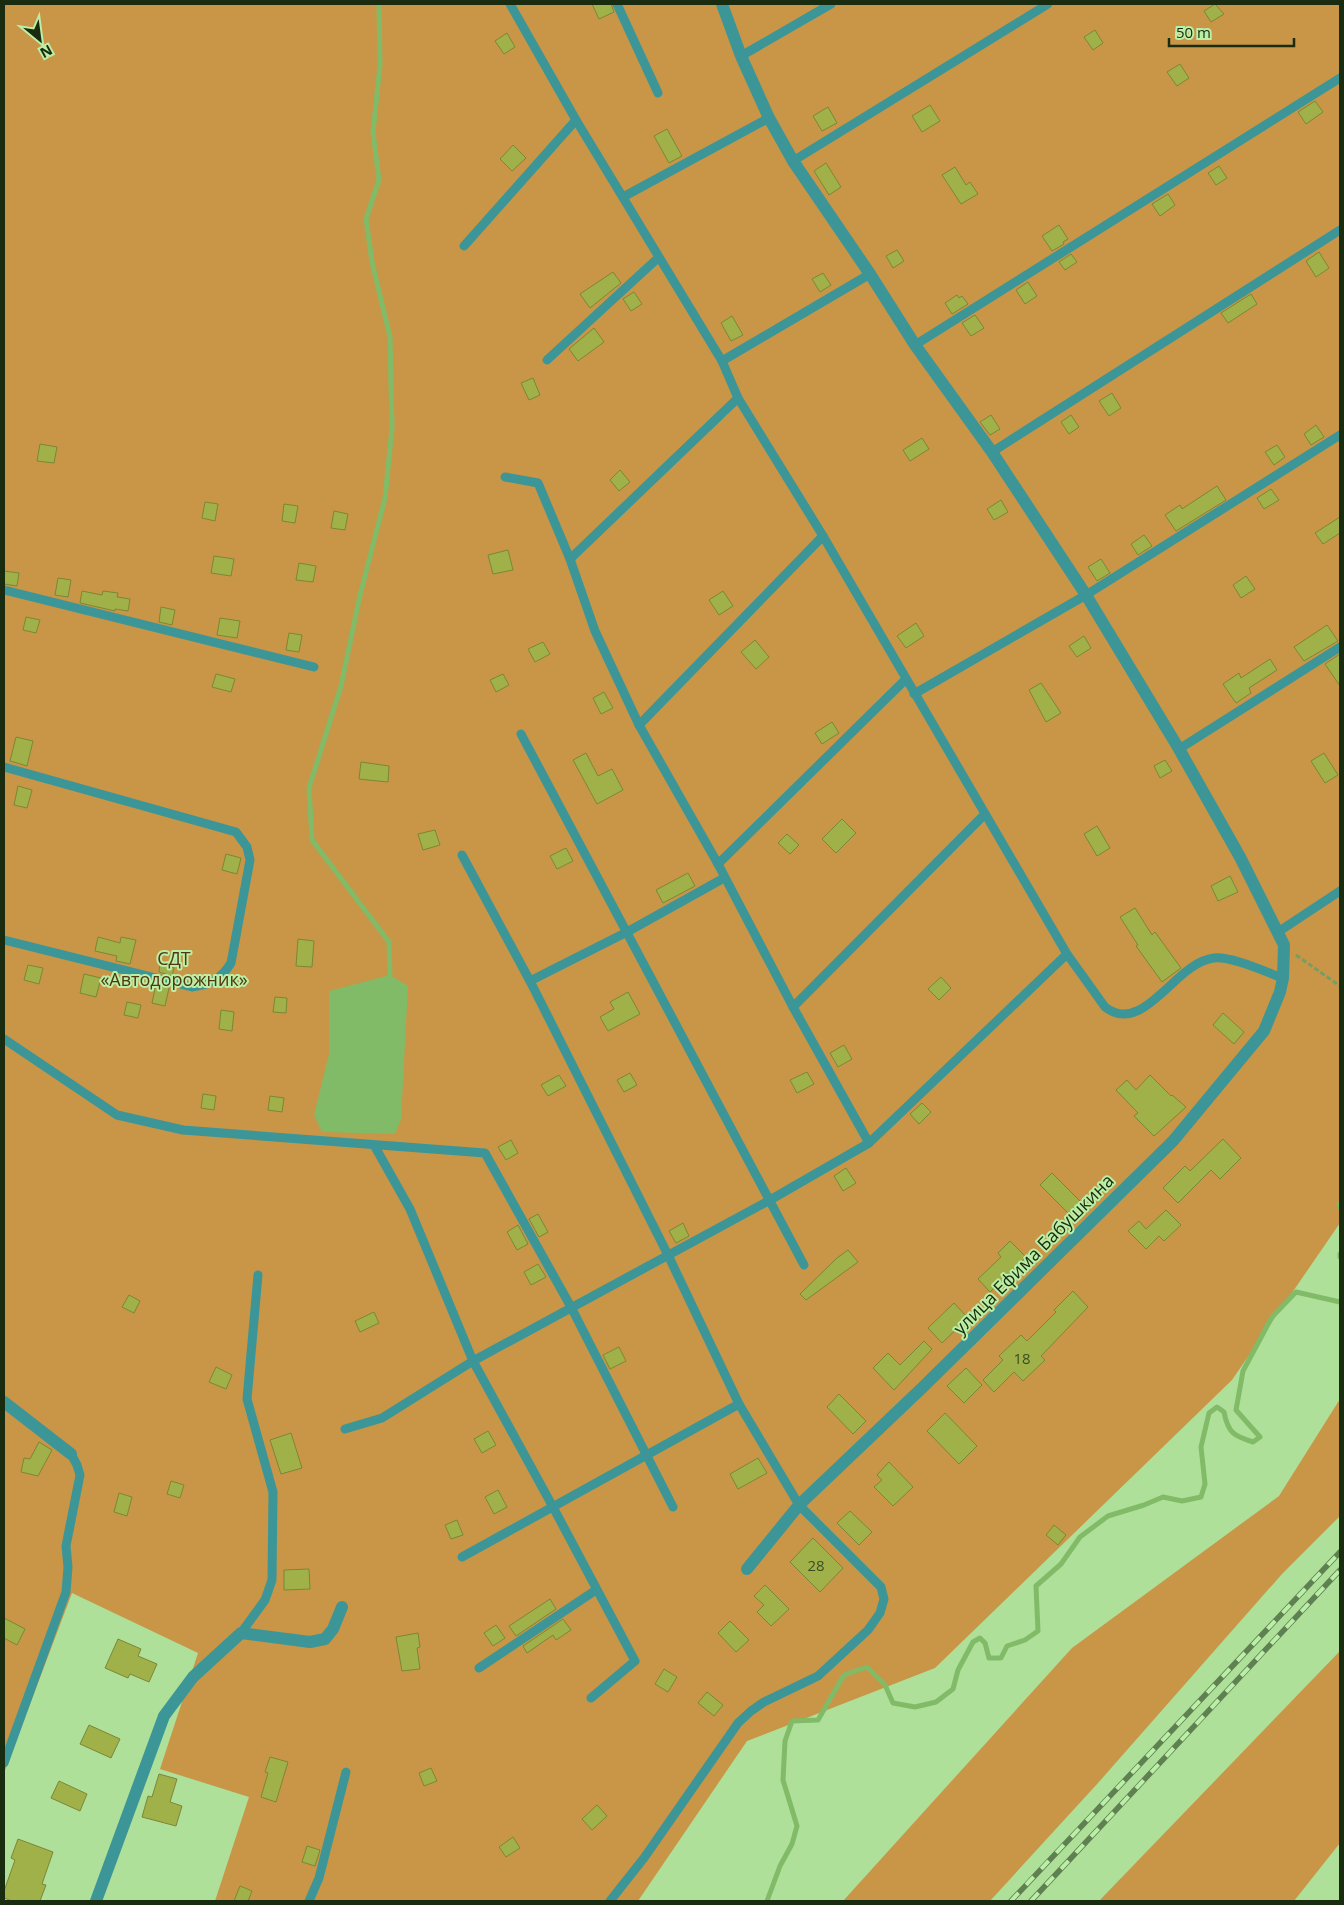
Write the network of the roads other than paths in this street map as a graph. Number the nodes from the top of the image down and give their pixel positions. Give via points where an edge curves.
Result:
1 (510, 4) edge
2 (618, 4) edge
3 (722, 4) edge
4 (830, 4) edge
5 (1048, 4) edge
6 (741, 56) junction
7 (1340, 78) edge
8 (658, 93) dead end
9 (769, 118) junction
10 (576, 120) junction
11 (793, 161) junction
12 (623, 196) junction
13 (1340, 230) edge
14 (464, 246) dead end
15 (658, 258) junction
16 (870, 274) junction
17 (915, 345) junction
18 (547, 360) dead end
19 (722, 362) junction
20 (738, 398) junction
21 (1340, 435) edge
22 (992, 452) junction
23 (505, 477) dead end
24 (823, 536) junction
25 (570, 559) junction
26 (4, 590) edge
27 (1086, 595) junction
28 (1340, 647) edge
29 (314, 667) dead end
30 (906, 680) junction
31 (914, 694) junction
32 (639, 725) junction
33 (521, 734) dead end
34 (1179, 749) junction
35 (4, 767) edge
36 (986, 814) junction
37 (462, 855) dead end
38 (718, 864) junction
39 (724, 878) junction
40 (1340, 891) edge
41 (627, 932) junction
42 (1278, 932) junction
43 (4, 940) edge
44 (1067, 954) junction
45 (1283, 978) junction
46 (530, 981) junction
47 (793, 1007) junction
48 (4, 1039) edge
49 (869, 1143) junction
50 (374, 1145) junction
51 (770, 1200) junction
52 (668, 1255) junction
53 (804, 1265) dead end
54 (258, 1275) dead end
55 (572, 1308) junction
56 (473, 1361) junction
57 (4, 1402) edge
58 (740, 1404) junction
59 (344, 1429) dead end
60 (71, 1454) joint
61 (646, 1455) junction
62 (800, 1505) junction
63 (553, 1507) junction
64 (673, 1507) dead end
65 (462, 1557) dead end
66 (747, 1569) dead end
67 (596, 1590) junction
68 (342, 1607) dead end
69 (242, 1633) junction
70 (479, 1668) dead end
71 (591, 1698) dead end
72 (4, 1762) edge
73 (346, 1772) dead end
74 (96, 1901) edge
75 (309, 1901) edge
76 (610, 1901) edge

1 - 10 lane
2 - 8 lane
3 - 6 street, улица Ефима Бабушкина
4 - 6 lane
5 - 11 lane
6 - 9 street, улица Ефима Бабушкина
7 - 17 lane
9 - 11 street, улица Ефима Бабушкина
9 - 12 lane
10 - 12 lane
10 - 14 lane
11 - 16 street, улица Ефима Бабушкина
12 - 15 lane
13 - 22 lane
15 - 18 lane
15 - 19 lane
16 - 17 street, улица Ефима Бабушкина
16 - 19 lane
17 - 22 street, улица Ефима Бабушкина
19 - 20 lane
20 - 24 lane
20 - 25 lane
21 - 27 lane
22 - 27 street, улица Ефима Бабушкина
23 - 25 lane via 538,483
24 - 30 lane
24 - 32 lane
25 - 32 lane via 596,631
26 - 29 lane
27 - 31 lane
27 - 34 street, улица Ефима Бабушкина
28 - 34 lane
30 - 31 lane
30 - 38 lane
31 - 36 lane
32 - 38 lane
33 - 41 lane
34 - 42 street, улица Ефима Бабушкина
35 - 43 lane via 236,832 247,847 250,860 231,963 220,977 205,986 192,988
36 - 44 lane
36 - 47 lane
37 - 46 lane
38 - 39 lane
39 - 41 lane
39 - 47 lane
40 - 42 lane
41 - 46 lane
41 - 51 lane
42 - 45 street, улица Ефима Бабушкина via 1284,945
44 - 45 lane via 1105,1007 1121,1015 1131,1015 1142,1009 1193,966 1205,960 1226,958
44 - 49 lane
45 - 62 street, улица Ефима Бабушкина via 1264,1031 1173,1140
46 - 52 lane
47 - 49 lane
48 - 50 lane via 117,1115 183,1130
49 - 51 lane
50 - 55 lane via 485,1153
50 - 56 lane via 410,1209
51 - 52 lane
51 - 53 lane
52 - 55 lane
52 - 58 lane
54 - 69 lane via 248,1399 273,1492 272,1580 265,1600
55 - 56 lane
55 - 61 lane
56 - 59 lane via 382,1418
56 - 63 lane
57 - 60 street
58 - 61 lane
58 - 62 lane
60 - 72 lane via 80,1475 66,1546 66,1592
61 - 63 lane
61 - 64 lane
62 - 66 street, улица Ефима Бабушкина
62 - 76 lane via 881,1587 884,1599 880,1613 868,1630 818,1676 764,1702 738,1723
63 - 65 lane
63 - 67 lane
67 - 70 lane
67 - 71 lane via 634,1661
68 - 69 street via 326,1639 310,1642
69 - 74 street via 194,1677 164,1716
73 - 75 lane via 319,1878

